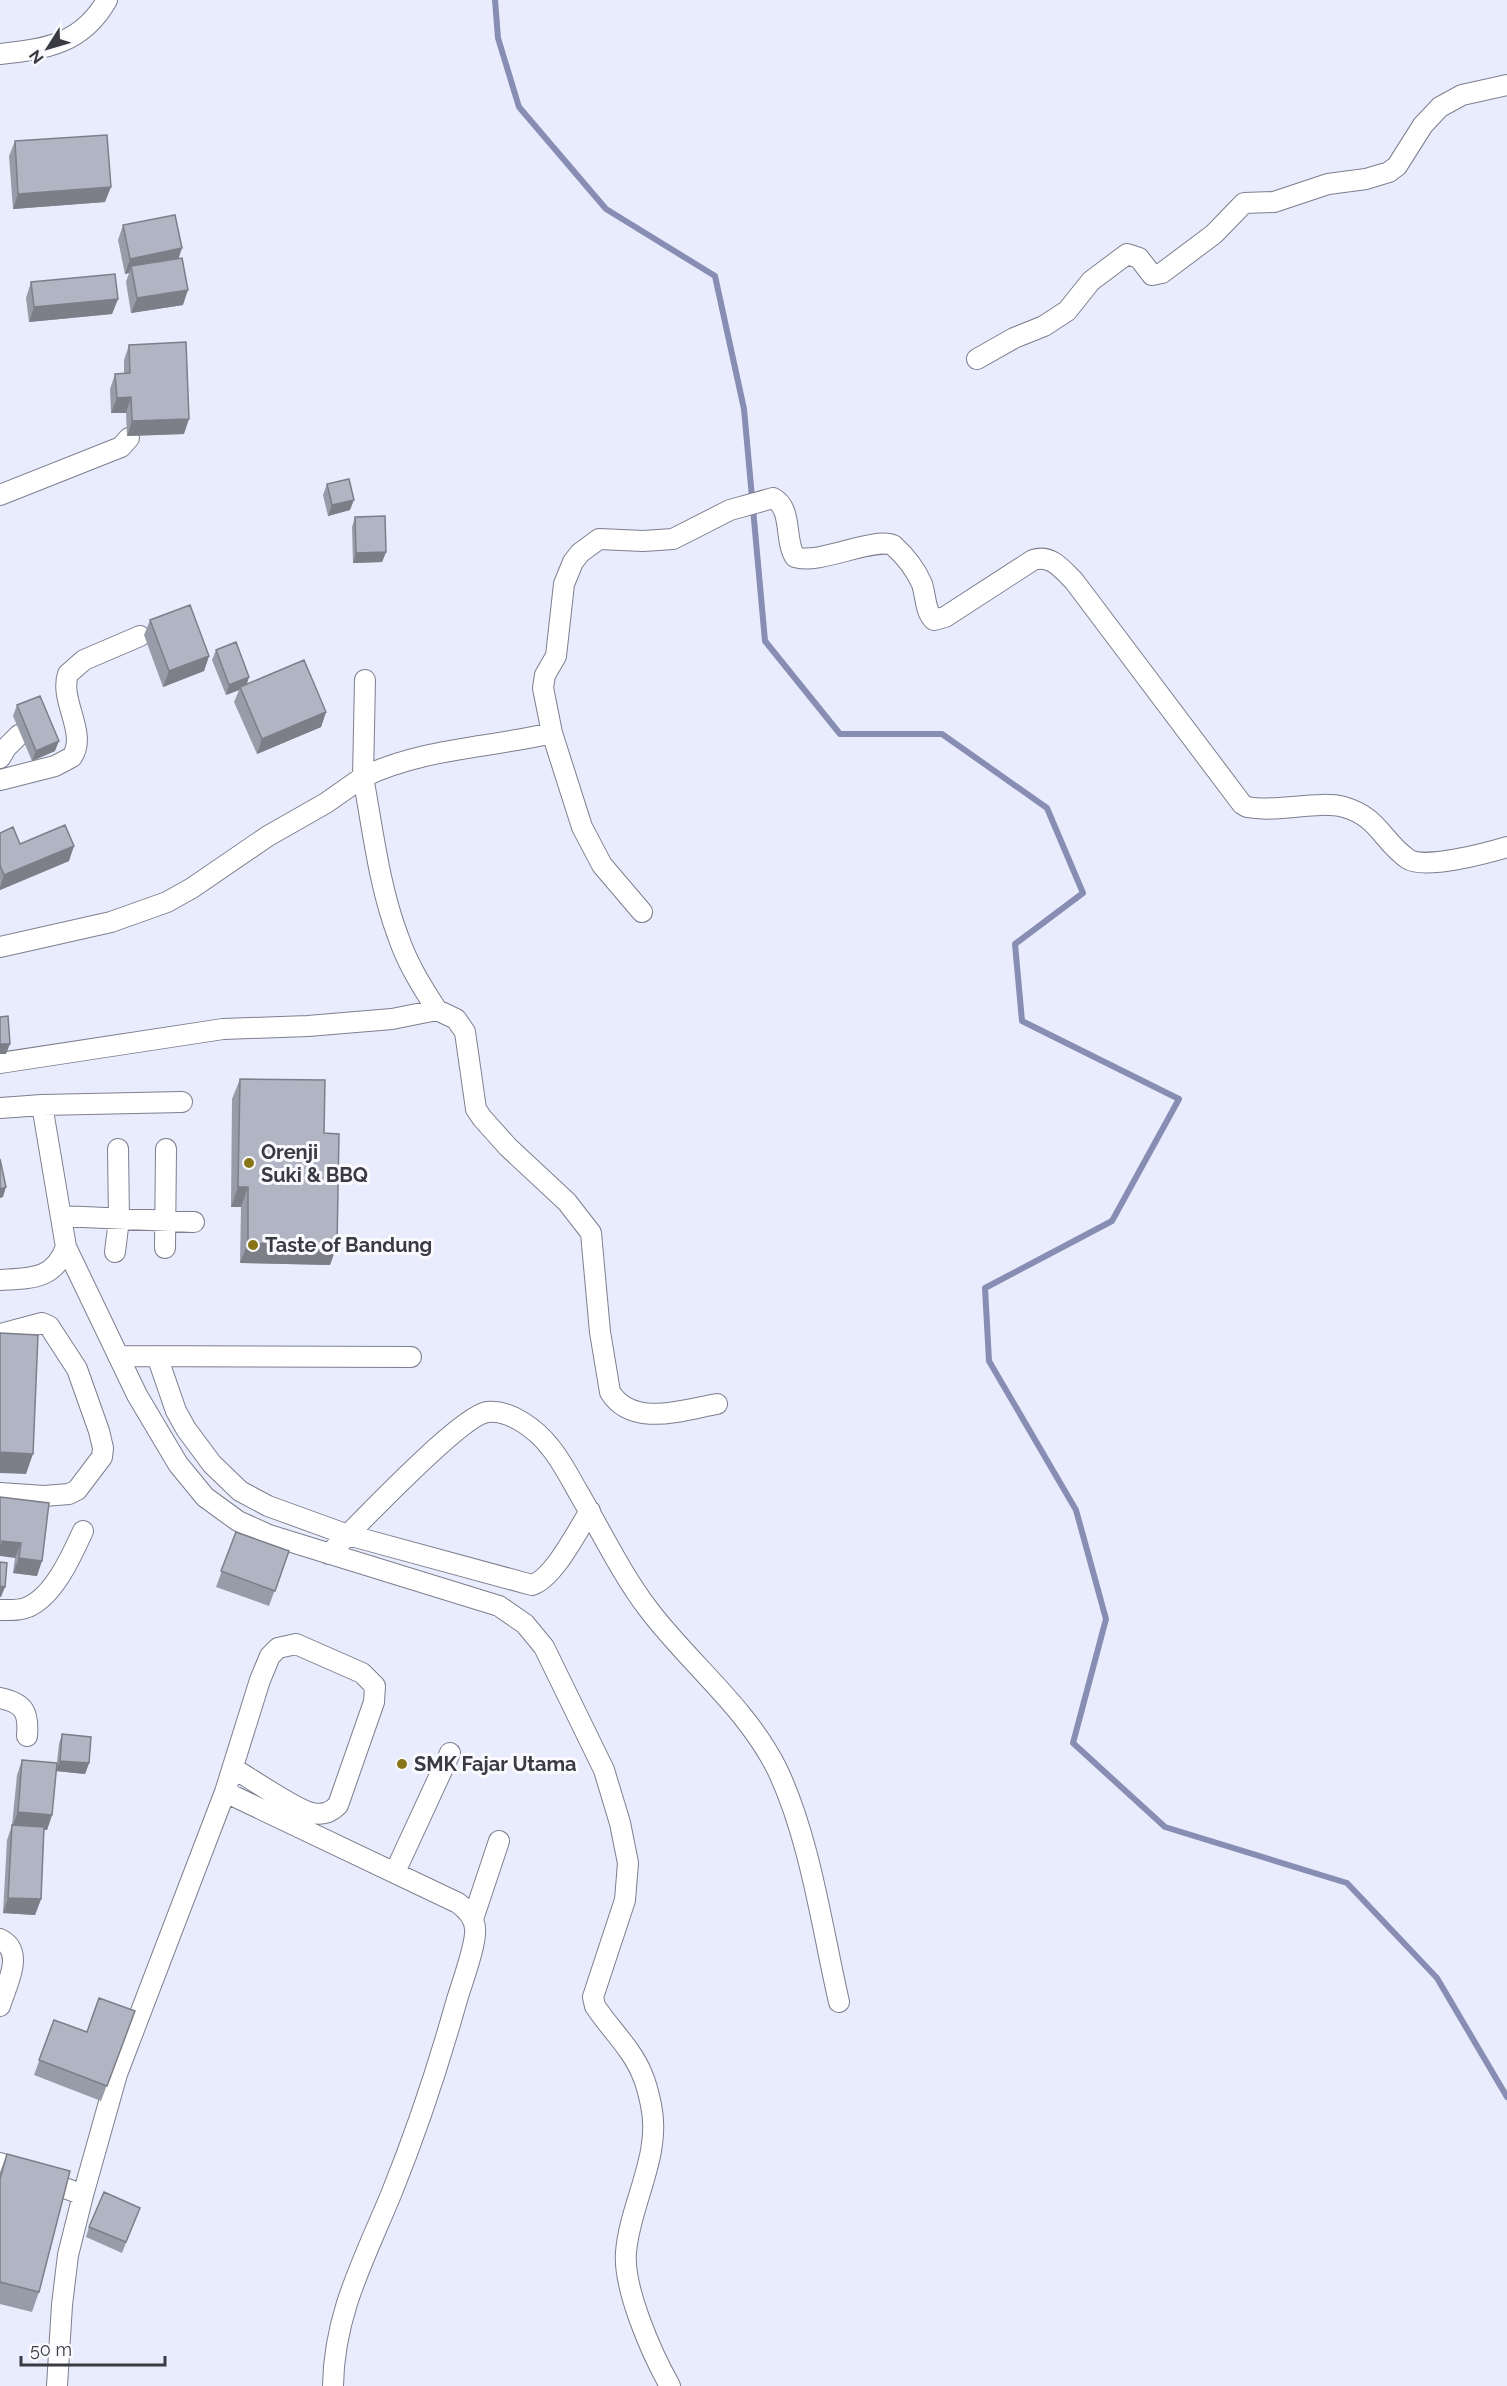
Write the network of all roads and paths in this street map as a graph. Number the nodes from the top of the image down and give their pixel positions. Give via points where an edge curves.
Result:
1 (107, 0) edge
2 (0, 54) edge
3 (1507, 85) edge
4 (977, 358) dead end
5 (129, 438) dead end
6 (0, 495) edge
7 (140, 636) dead end
8 (365, 680) dead end
9 (552, 734) junction
10 (19, 735) dead end
11 (0, 758) edge
12 (363, 777) junction
13 (0, 780) edge
14 (1507, 847) edge
15 (642, 912) dead end
16 (0, 946) edge
17 (437, 1010) junction
18 (0, 1063) edge
19 (182, 1102) dead end
20 (42, 1105) junction
21 (0, 1108) edge
22 (118, 1149) dead end
23 (166, 1149) dead end
24 (61, 1216) junction
25 (119, 1219) junction
26 (166, 1221) junction
27 (194, 1222) dead end
28 (66, 1247) junction
29 (165, 1248) dead end
30 (115, 1252) dead end
31 (0, 1280) edge
32 (0, 1334) edge
33 (118, 1356) junction
34 (157, 1356) junction
35 (411, 1357) dead end
36 (717, 1404) dead end
37 (0, 1493) edge
38 (590, 1511) junction
39 (83, 1531) dead end
40 (348, 1535) junction
41 (329, 1554) junction
42 (0, 1610) edge
43 (0, 1698) edge
44 (27, 1736) dead end
45 (450, 1753) dead end
46 (233, 1768) junction
47 (225, 1792) junction
48 (499, 1841) dead end
49 (395, 1872) junction
50 (473, 1919) junction
51 (0, 1940) edge
52 (839, 2002) dead end
53 (0, 2006) edge
54 (0, 2163) edge
55 (83, 2195) junction
56 (57, 2386) edge
57 (333, 2386) edge
58 (670, 2386) edge

1 - 2 street via 87,28 61,42 38,50
3 - 4 street via 1462,95 1440,107 1389,172 1328,184 1274,202 1244,202 1214,234 1162,273 1152,275 1139,258 1127,254 1091,281 1067,311
5 - 6 street via 121,447
7 - 13 street via 84,660 68,674 66,690 77,743 70,760
8 - 12 street
9 - 12 street via 438,752
9 - 14 street via 543,683 556,656 564,584 580,553 599,539 643,541 678,537 730,510 773,498 784,511 795,556 851,551 879,543 893,545 915,572 934,620 945,617 1033,560 1044,558 1055,563 1074,581 1247,807 1293,809 1332,805 1353,810 1415,862 1433,863
9 - 15 street via 592,850
10 - 11 street
12 - 16 street via 167,902 111,922
12 - 17 street via 393,921 417,979
17 - 18 street via 382,1020 223,1029
17 - 36 street via 456,1019 465,1032 477,1109 482,1118 567,1202 591,1233 600,1332 613,1397 634,1413 654,1414
19 - 20 street
20 - 21 street
20 - 24 street
22 - 25 street
23 - 26 street
24 - 25 street
24 - 28 street
25 - 26 street
25 - 30 street
26 - 27 street
26 - 29 street
28 - 31 street via 56,1266 42,1276
28 - 33 street
32 - 37 street via 42,1323 49,1326 77,1369 103,1448 102,1457 77,1490 69,1494
33 - 34 street
33 - 41 street via 178,1464 206,1497 238,1521
34 - 35 street
34 - 40 street via 176,1412 226,1480 268,1506
38 - 40 street via 554,1566 532,1585
38 - 40 street via 549,1445 519,1420 489,1412 470,1419
38 - 52 street via 649,1610 730,1701 777,1770 802,1835
39 - 42 street via 68,1564 37,1603 19,1610
40 - 41 street
41 - 58 street via 499,1606 525,1624 544,1647 604,1770 628,1863 625,1900 593,1997 595,2006 643,2074 652,2107 653,2140 626,2252 627,2272 647,2335
43 - 44 street via 13,1701 24,1710
45 - 49 street
46 - 46 street via 260,1680 270,1656 281,1647 296,1644 362,1673 375,1686 374,1702 338,1805 331,1811 307,1812
46 - 47 street
47 - 49 street
47 - 55 street via 117,2074
48 - 50 street
49 - 50 street via 458,1903
50 - 57 street via 476,1931 440,2059 393,2191 341,2319 335,2343
51 - 53 street via 11,1947 15,1958
54 - 55 street
55 - 56 street via 68,2255

